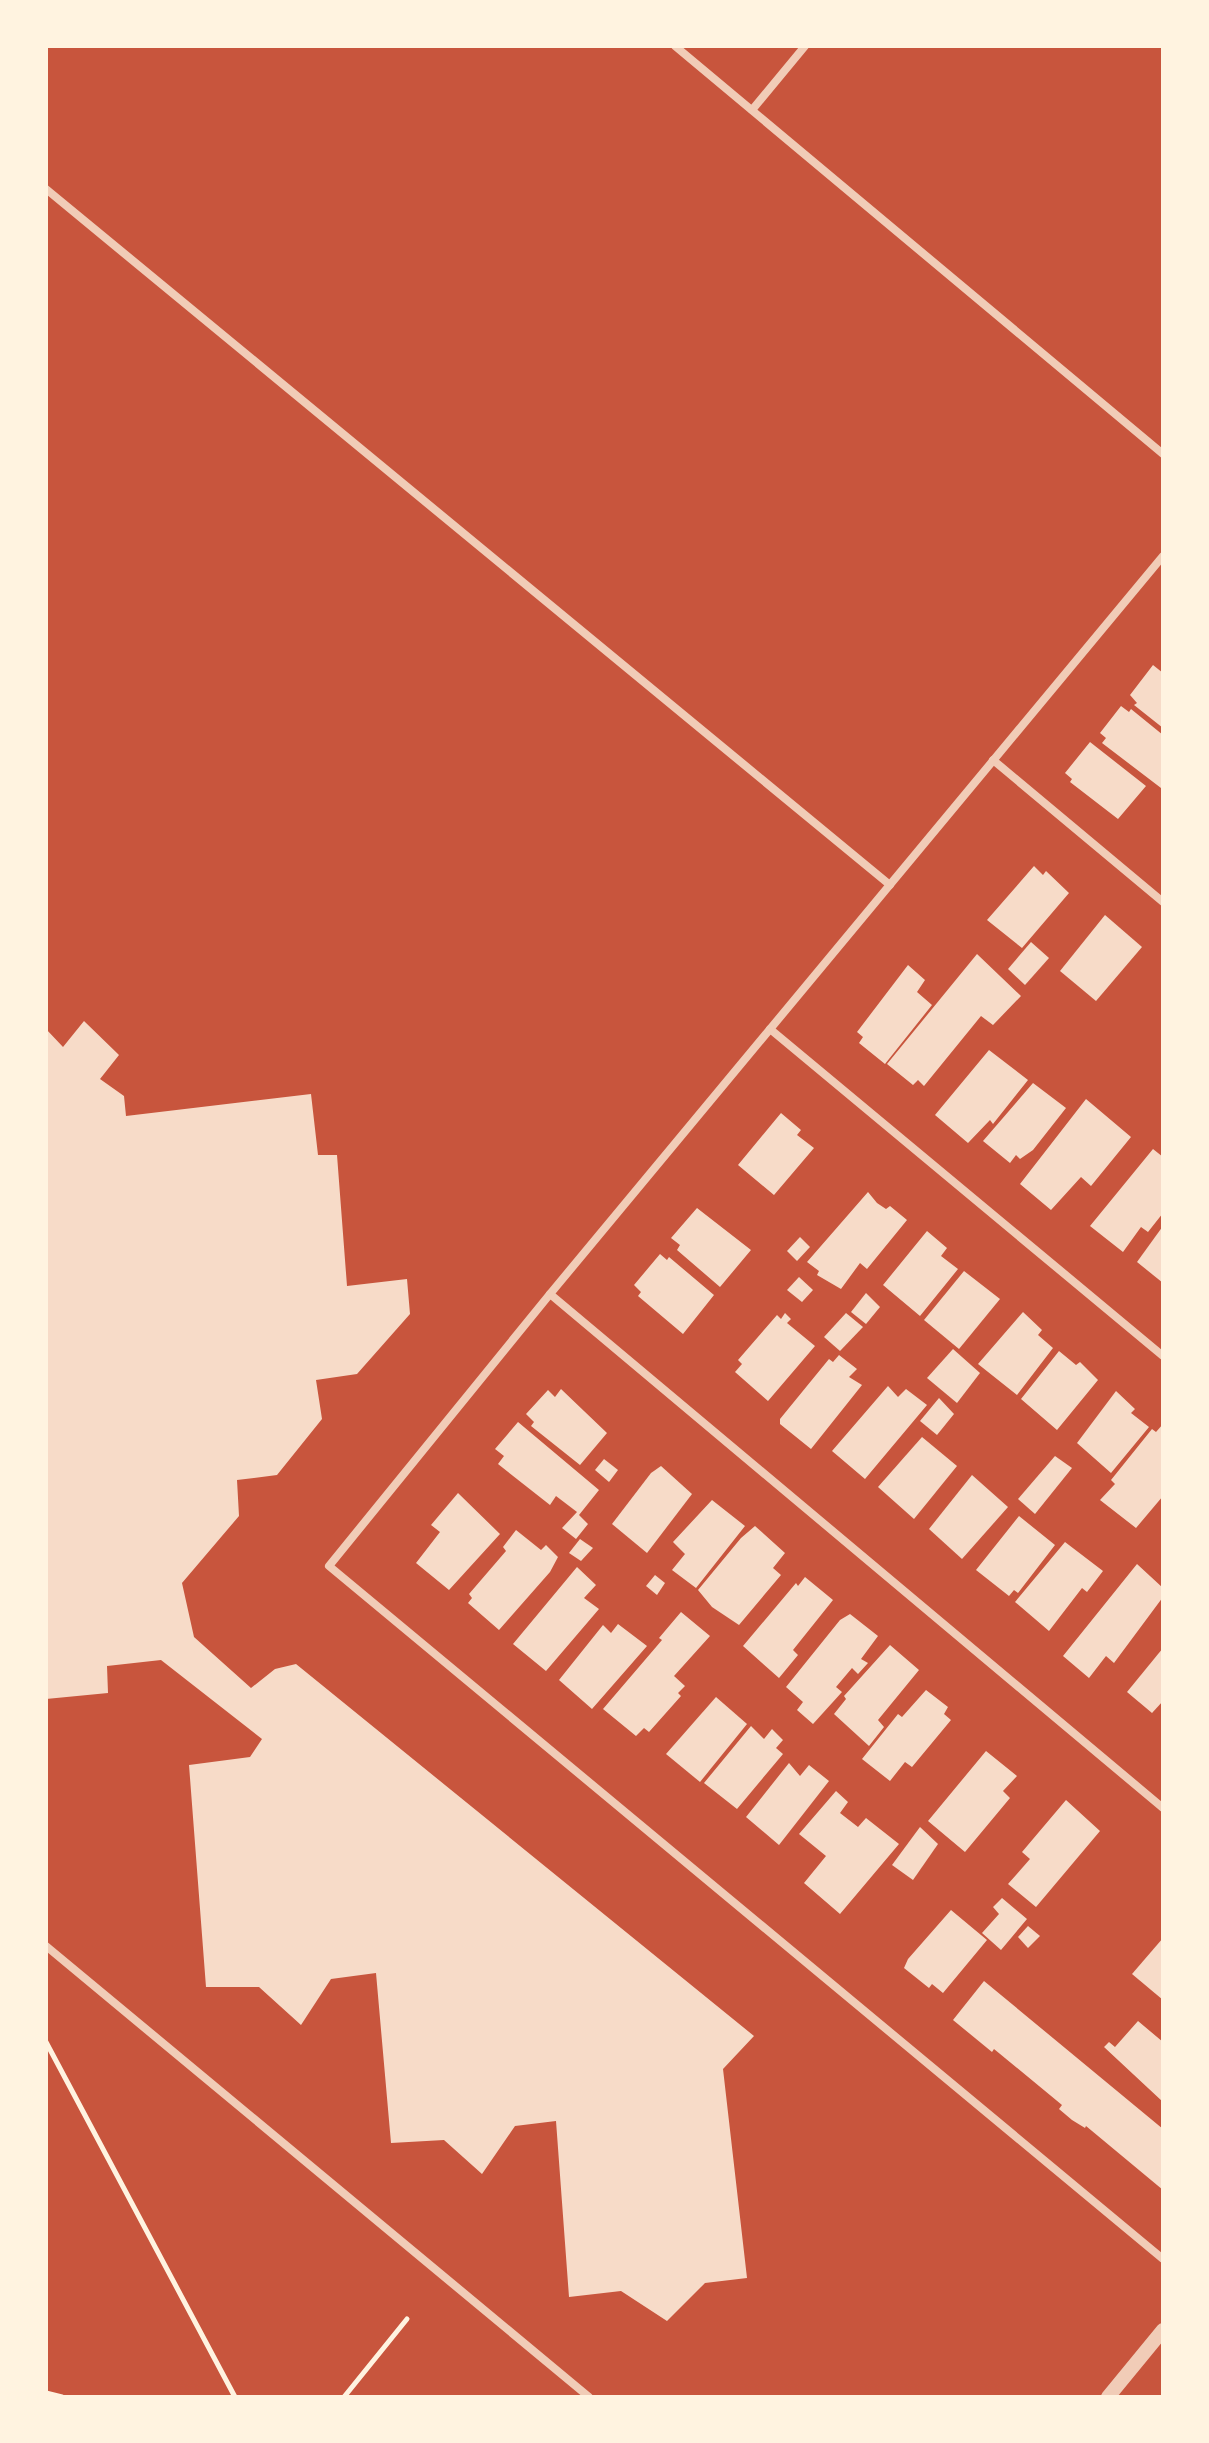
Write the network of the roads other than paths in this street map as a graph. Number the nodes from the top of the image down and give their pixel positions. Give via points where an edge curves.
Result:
1 (675, 46) edge
2 (805, 46) edge
3 (752, 110) junction
4 (46, 189) edge
5 (1163, 454) edge
6 (1163, 556) edge
7 (993, 760) junction
8 (890, 885) junction
9 (1163, 902) edge
10 (770, 1029) junction
11 (550, 1294) junction
12 (1163, 1356) edge
13 (1163, 1808) edge
14 (46, 1946) edge
15 (1163, 2259) edge
16 (1163, 2330) edge
17 (589, 2397) edge
18 (1108, 2397) edge

1 - 3 street
2 - 3 street
3 - 5 street
4 - 8 street
6 - 7 street
7 - 8 street
7 - 9 street
8 - 10 street
10 - 11 street
10 - 12 street
11 - 13 street
11 - 15 street via 329,1566
14 - 17 street
16 - 18 street

